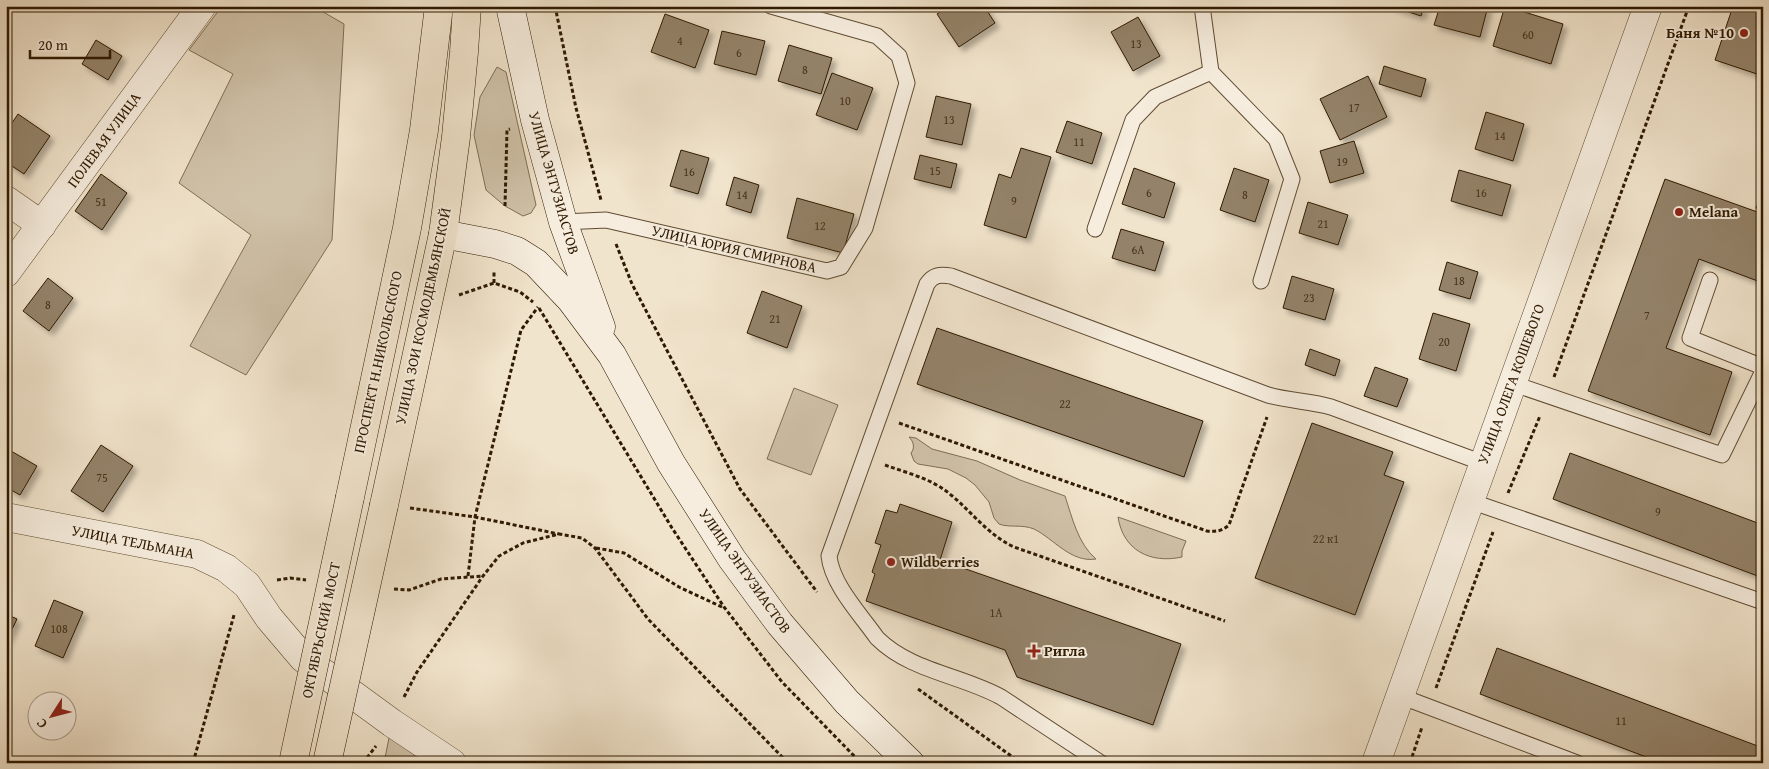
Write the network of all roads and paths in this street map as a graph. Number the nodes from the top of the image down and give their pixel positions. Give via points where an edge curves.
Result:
1 (202, 6) edge
2 (439, 6) edge
3 (467, 6) edge
4 (510, 6) edge
5 (555, 6) edge
6 (771, 6) edge
7 (1202, 6) edge
8 (1648, 6) edge
9 (1211, 72) junction
10 (512, 128) dead end
11 (6, 200) edge
12 (505, 206) dead end
13 (606, 220) junction
14 (563, 222) junction
15 (42, 225) junction
16 (407, 228) junction
17 (1095, 229) dead end
18 (443, 234) junction
19 (494, 270) dead end
20 (6, 273) edge
21 (1710, 280) dead end
22 (1261, 281) dead end
23 (494, 283) junction
24 (456, 299) dead end
25 (612, 356) junction
26 (1763, 369) edge
27 (1511, 383) junction
28 (1274, 397) junction
29 (880, 416) junction
30 (864, 458) junction
31 (1483, 463) junction
32 (350, 496) joint
33 (411, 498) dead end
34 (1470, 501) junction
35 (6, 517) edge
36 (475, 517) junction
37 (559, 534) junction
38 (595, 548) junction
39 (484, 576) junction
40 (247, 585) junction
41 (821, 598) dead end
42 (1763, 602) edge
43 (724, 607) dead end
44 (1225, 621) dead end
45 (911, 684) dead end
46 (1400, 696) junction
47 (392, 723) junction
48 (193, 763) edge
49 (293, 763) edge
50 (327, 763) edge
51 (452, 763) edge
52 (788, 763) edge
53 (910, 763) edge
54 (1021, 763) edge
55 (1101, 763) edge
56 (1376, 763) edge
57 (1577, 763) edge

1 - 15 street, ПОЛЕВАЯ УЛИЦА
2 - 16 main road via 424,130
3 - 18 main road, УЛИЦА ЗОИ КОСМОДЕМЬЯНСКОЙ via 457,127
4 - 14 street, УЛИЦА ЭНТУЗИАСТОВ via 535,120
5 - 13 path via 576,108
6 - 13 lane, УЛИЦА ЮРИЯ СМИРНОВА via 877,36 899,56 907,83 865,228 841,267 827,270
7 - 9 lane
8 - 27 street, УЛИЦА ОЛЕГА КОШЕВОГО
9 - 17 lane via 1155,97 1133,120
9 - 22 lane via 1276,138 1292,179
10 - 12 path via 507,130
11 - 15 street
13 - 14 lane, УЛИЦА ЮРИЯ СМИРНОВА
13 - 41 path via 632,284 740,489
14 - 25 street, УЛИЦА ЭНТУЗИАСТОВ
15 - 20 street, ПОЛЕВАЯ УЛИЦА
16 - 18 main road
16 - 32 main road, ПРОСПЕКТ Н.НИКОЛЬСКОГО
18 - 25 street, УЛИЦА ЭНТУЗИАСТОВ via 506,247 536,263 571,300
18 - 50 main road, УЛИЦА ЗОИ КОСМОДЕМЬЯНСКОЙ, bridge
19 - 23 path
21 - 26 lane via 1690,338
23 - 24 path via 460,294
23 - 36 path via 520,292 538,307 521,330
25 - 53 street, УЛИЦА ЭНТУЗИАСТОВ via 676,471 732,559 780,624 847,702
26 - 27 lane via 1722,455
27 - 31 street, УЛИЦА ОЛЕГА КОШЕВОГО
28 - 29 path via 1230,525 1215,532
28 - 29 lane via 943,274 926,284
28 - 31 lane via 1332,407
29 - 30 lane
30 - 44 path via 942,488 990,533 1014,547
30 - 55 lane via 829,556 836,580 877,638 906,659 985,688
31 - 34 street, УЛИЦА ОЛЕГА КОШЕВОГО
32 - 49 main road, ОКТЯБРЬСКИЙ МОСТ, bridge
33 - 36 path via 410,508
34 - 42 lane
34 - 46 street, УЛИЦА ОЛЕГА КОШЕВОГО
35 - 40 street, УЛИЦА ТЕЛЬМАНА via 197,554 226,568
36 - 37 path
36 - 39 path via 468,576
37 - 38 path via 582,538
37 - 39 path via 522,543 499,556
38 - 43 path via 624,553 679,587
38 - 52 path via 648,619
39 - 47 path via 417,672
40 - 47 street, УЛИЦА ТЕЛЬМАНА via 269,618 304,658
40 - 48 path via 238,599
45 - 54 path
46 - 56 street, УЛИЦА ОЛЕГА КОШЕВОГО
46 - 57 lane
47 - 51 street, УЛИЦА ТЕЛЬМАНА

